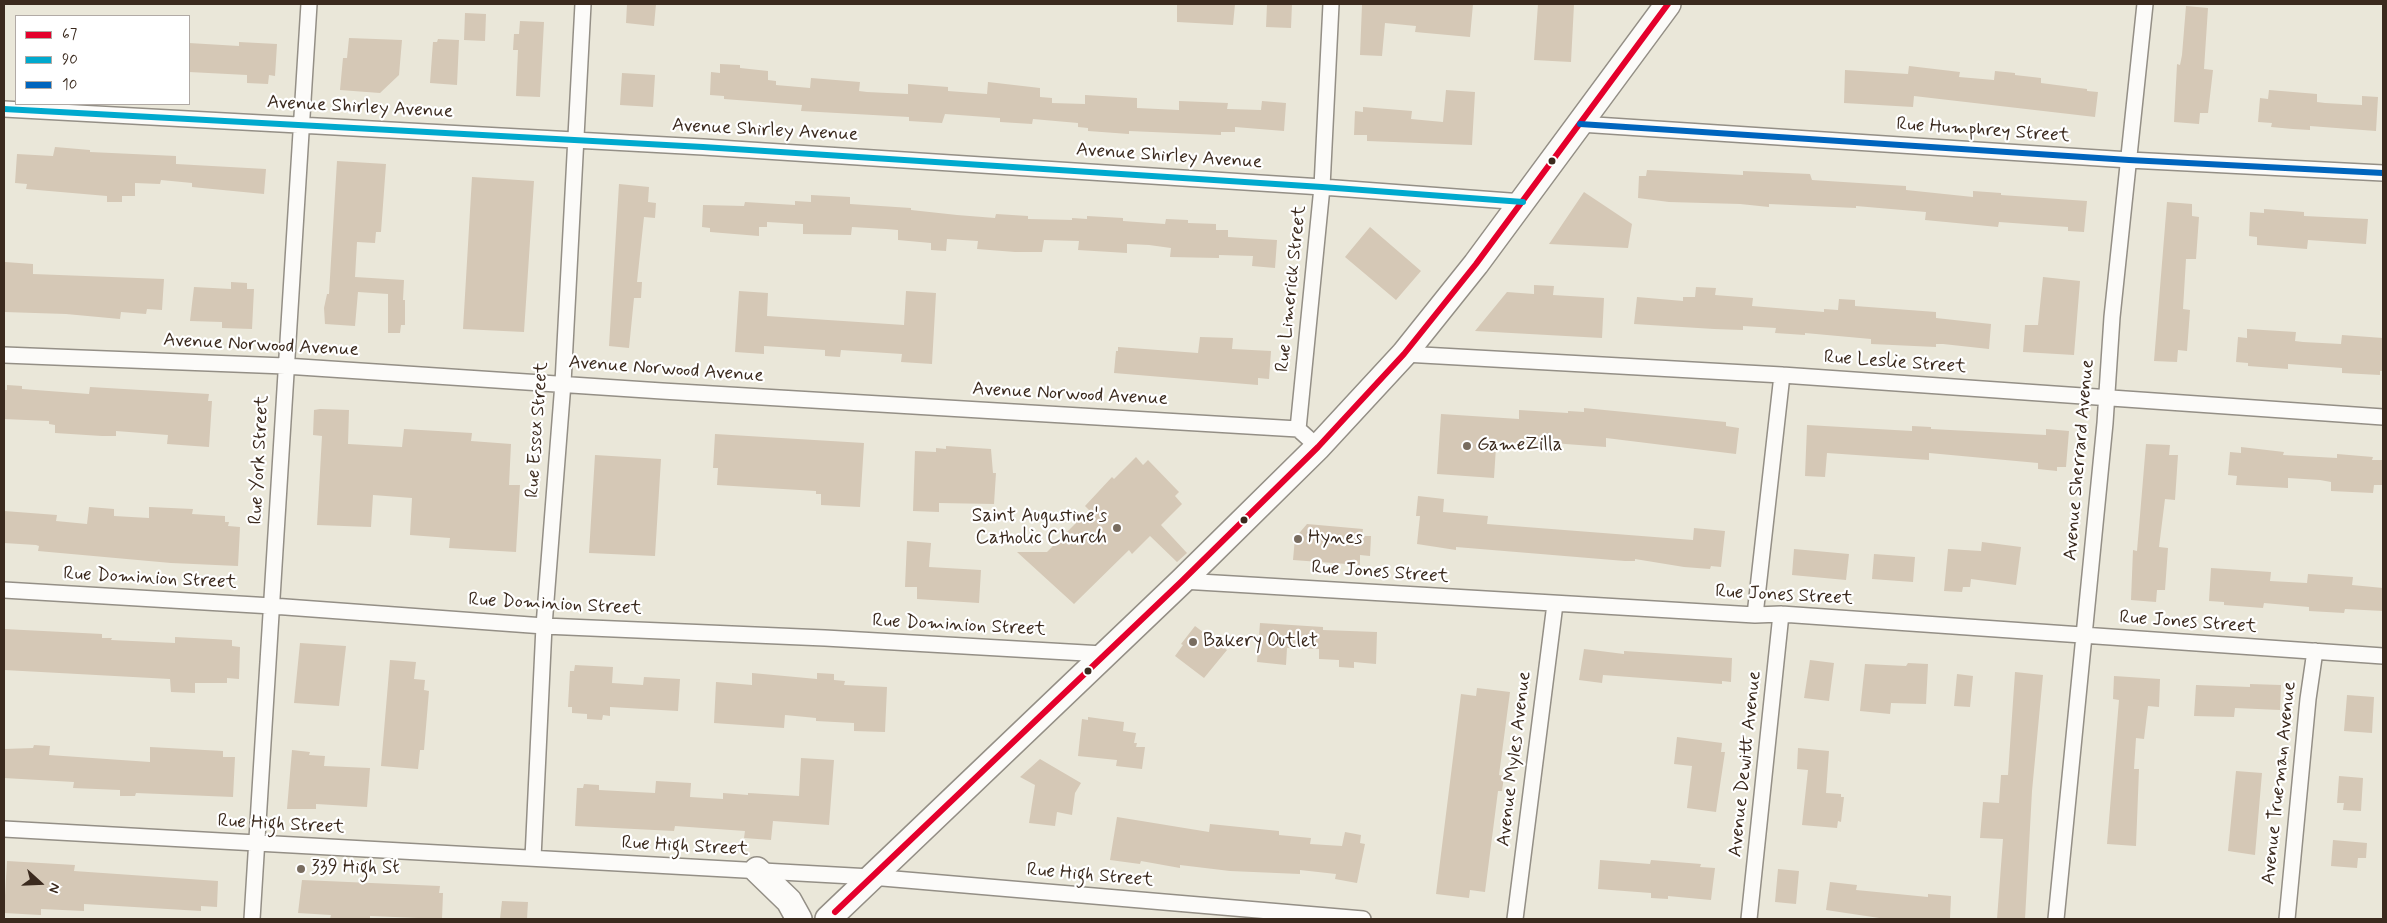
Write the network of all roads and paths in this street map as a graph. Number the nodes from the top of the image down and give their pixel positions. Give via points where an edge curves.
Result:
1 (309, 4) edge
2 (583, 4) edge
3 (1330, 4) edge
4 (1668, 4) edge
5 (2145, 4) edge
6 (4, 110) edge
7 (1580, 124) junction
8 (301, 125) junction
9 (574, 141) junction
10 (2129, 160) junction
11 (2383, 173) edge
12 (1322, 187) junction
13 (1523, 202) junction
14 (1404, 354) junction
15 (4, 355) edge
16 (285, 366) junction
17 (1782, 375) junction
18 (563, 383) junction
19 (2106, 398) junction
20 (2383, 417) edge
21 (1298, 429) junction
22 (1318, 447) junction
23 (1182, 581) junction
24 (4, 590) edge
25 (1555, 604) junction
26 (272, 606) junction
27 (1781, 614) junction
28 (1756, 615) junction
29 (544, 626) junction
30 (2084, 636) junction
31 (2315, 651) junction
32 (1103, 654) junction
33 (2383, 656) edge
34 (4, 829) edge
35 (256, 843) junction
36 (533, 858) junction
37 (757, 870) junction
38 (871, 877) junction
39 (252, 919) edge
40 (799, 919) edge
41 (828, 919) edge
42 (1363, 919) edge
43 (1515, 919) edge
44 (1749, 919) edge
45 (2056, 919) edge
46 (2287, 919) edge

1 - 8 street, Rue York Street
2 - 9 street, Rue Essex Street
3 - 12 street, Rue Limerick Street
4 - 7 main road
5 - 10 street, Avenue Sherrard Avenue
6 - 8 street, Avenue Shirley Avenue
7 - 10 street, Rue Humphrey Street
7 - 13 main road
8 - 9 street, Avenue Shirley Avenue
8 - 16 street, Rue York Street
9 - 12 street, Avenue Shirley Avenue
9 - 18 street, Rue Essex Street
10 - 11 street, Rue Humphrey Street
10 - 19 street, Avenue Sherrard Avenue
12 - 13 street, Avenue Shirley Avenue
12 - 21 street, Rue Limerick Street
13 - 14 main road
14 - 17 street, Rue Leslie Street
14 - 22 main road
15 - 16 street, Avenue Norwood Avenue
16 - 18 street, Avenue Norwood Avenue
16 - 26 street, Rue York Street
17 - 19 street, Rue Leslie Street
17 - 28 street
18 - 21 street, Avenue Norwood Avenue via 662,392
18 - 29 street, Rue Essex Street
19 - 20 street, Rue Leslie Street
19 - 30 street, Avenue Sherrard Avenue
21 - 22 street
22 - 23 main road
23 - 25 street, Rue Jones Street
23 - 32 main road
24 - 26 street, Rue Dominion Street
25 - 28 street, Rue Jones Street
25 - 43 street, Avenue Myles Avenue
26 - 29 street, Rue Dominion Street
26 - 35 street, Rue York Street
27 - 28 street, Rue Jones Street
27 - 30 street, Rue Jones Street
27 - 44 street, Avenue Dewitt Avenue
29 - 32 street, Rue Dominion Street
29 - 36 street, Rue Essex Street
30 - 31 street, Rue Jones Street
30 - 45 street, Avenue Sherrard Avenue
31 - 33 street, Rue Jones Street
31 - 46 street, Avenue Trueman Avenue
32 - 38 main road
34 - 35 street, Rue High Street
35 - 36 street, Rue High Street
35 - 39 street, Rue York Street
36 - 37 street, Rue High Street
37 - 38 street, Rue High Street
37 - 40 main road via 789,900
38 - 41 main road
38 - 42 street, Rue High Street

